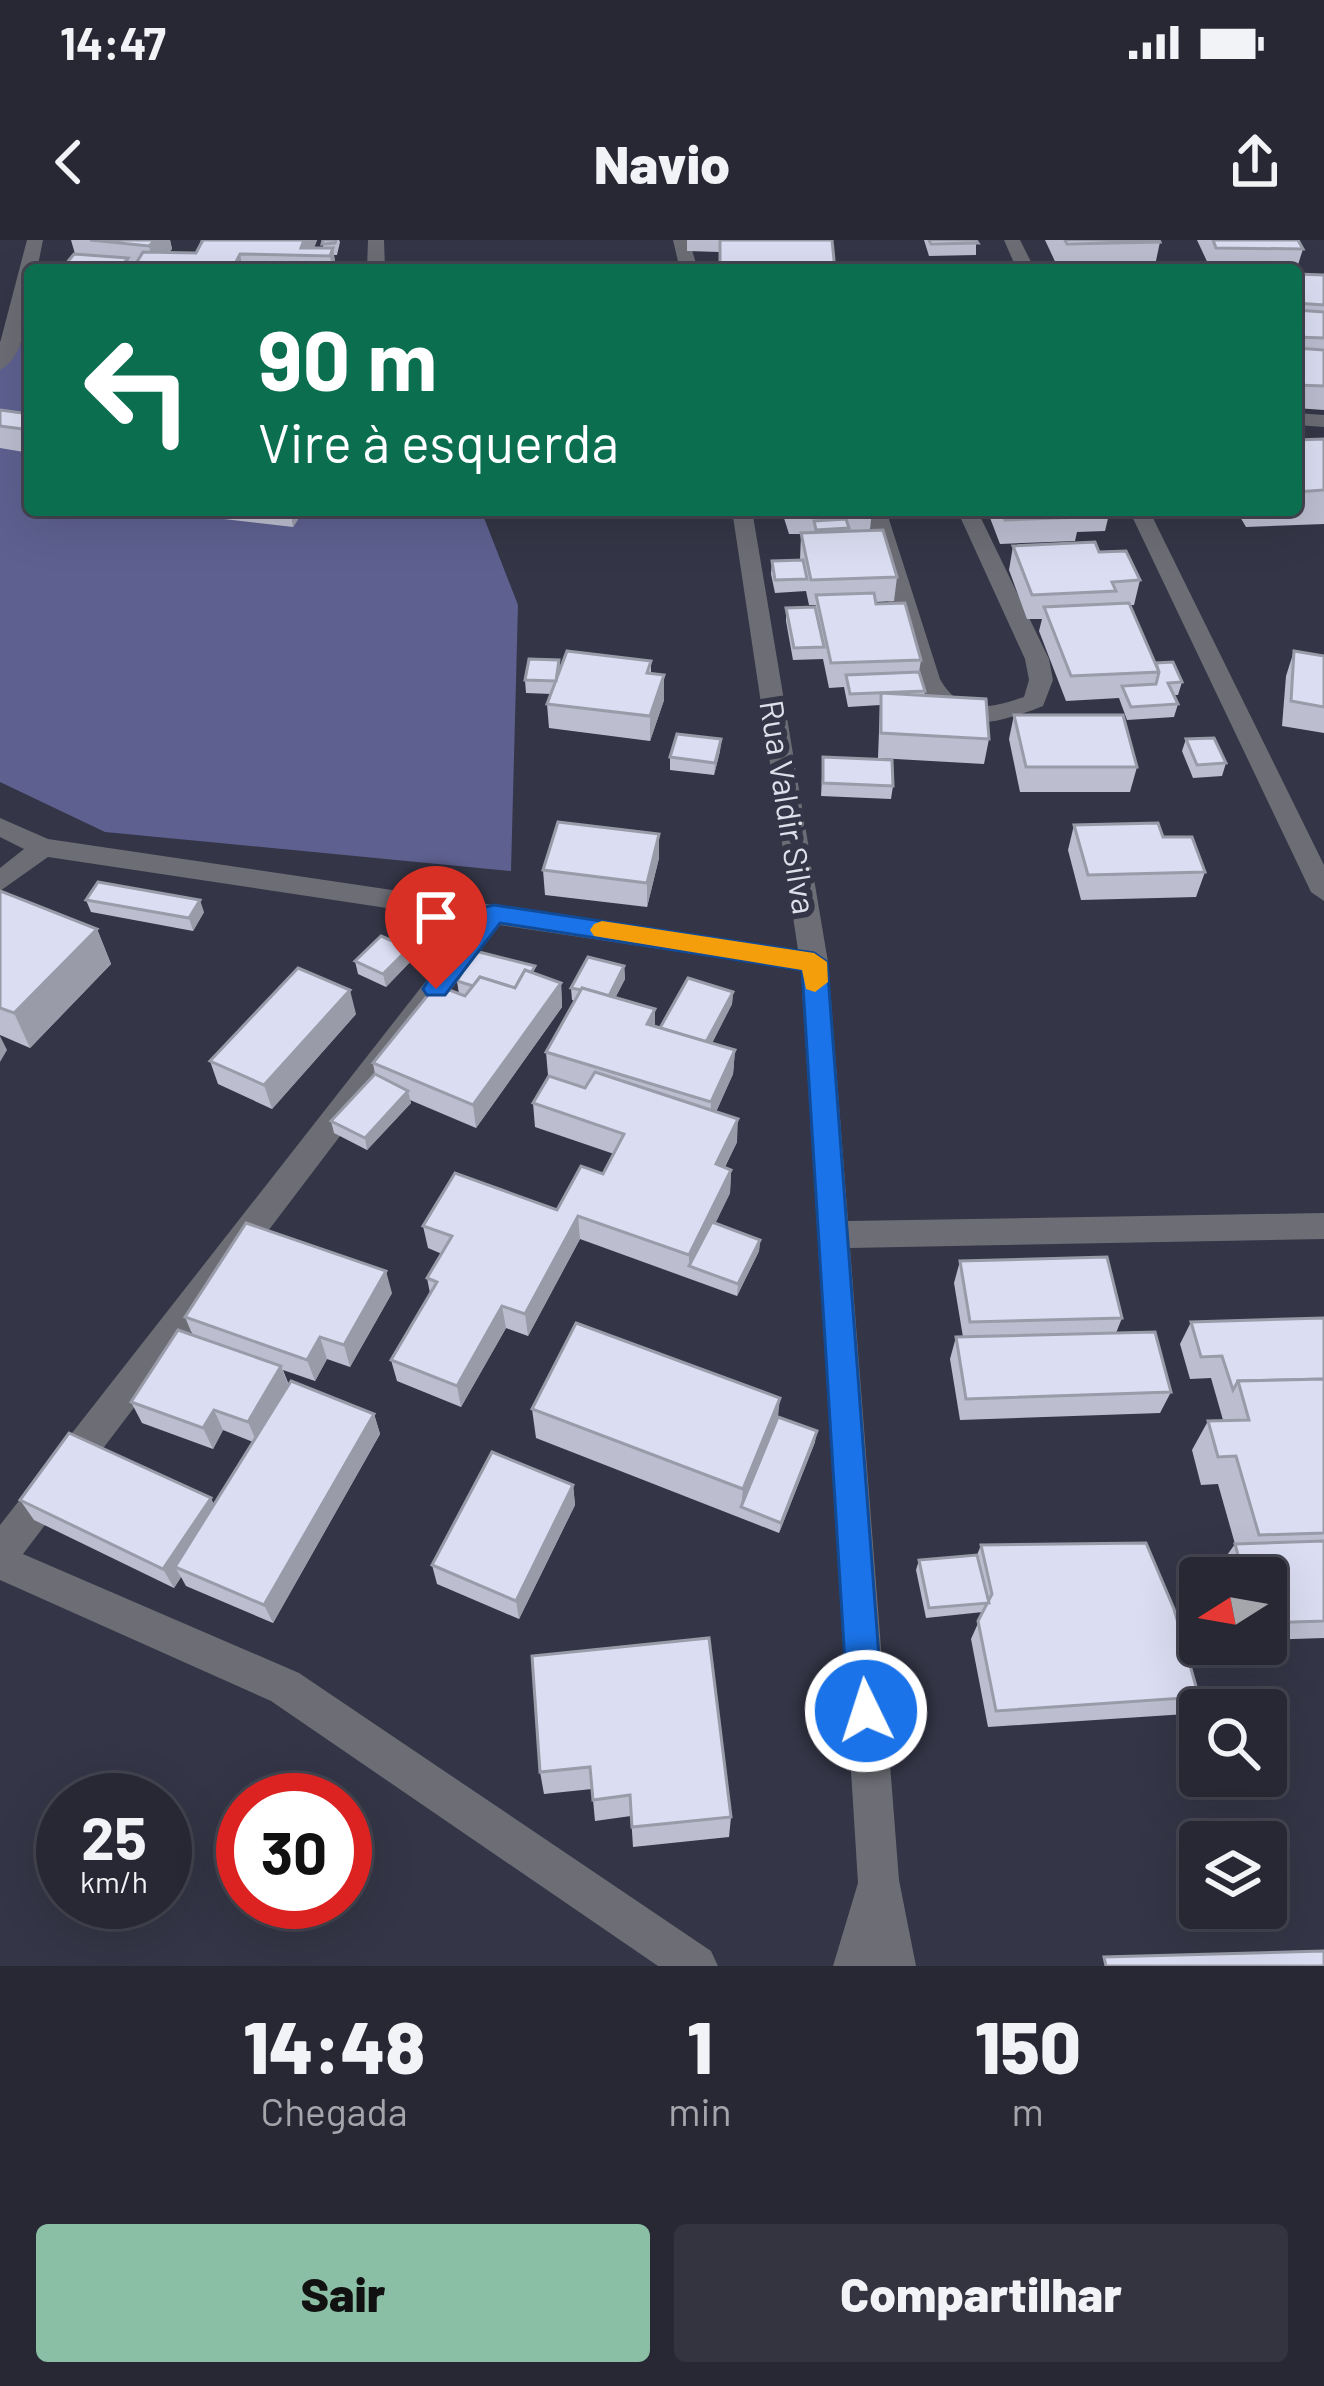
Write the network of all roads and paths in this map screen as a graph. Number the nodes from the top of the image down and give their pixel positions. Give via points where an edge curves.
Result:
1 (24, 287) edge
2 (15, 326) edge
3 (0, 364) edge
4 (743, 516) edge
5 (878, 516) edge
6 (970, 516) edge
7 (1142, 516) edge
8 (0, 827) edge
9 (43, 847) junction
10 (0, 882) edge
11 (1324, 892) edge
12 (494, 913) junction
13 (814, 962) junction
14 (1324, 1226) edge
15 (832, 1235) junction
16 (0, 1558) edge
17 (878, 1880) junction
18 (696, 1966) edge
19 (855, 1966) edge
20 (894, 1966) edge

1 - 2 street
2 - 3 street
4 - 13 street, Rua Valdir Silva
5 - 6 street via 938,703 954,713 984,714 1035,700 1041,680
7 - 11 street
8 - 9 street
9 - 10 street
9 - 12 street
12 - 13 street
12 - 16 street
13 - 15 street, Rua Valdir Silva
14 - 15 street
15 - 17 street, Rua Valdir Silva
16 - 18 street via 285,1688
17 - 19 street
17 - 20 street, Rua Valdir Silva

